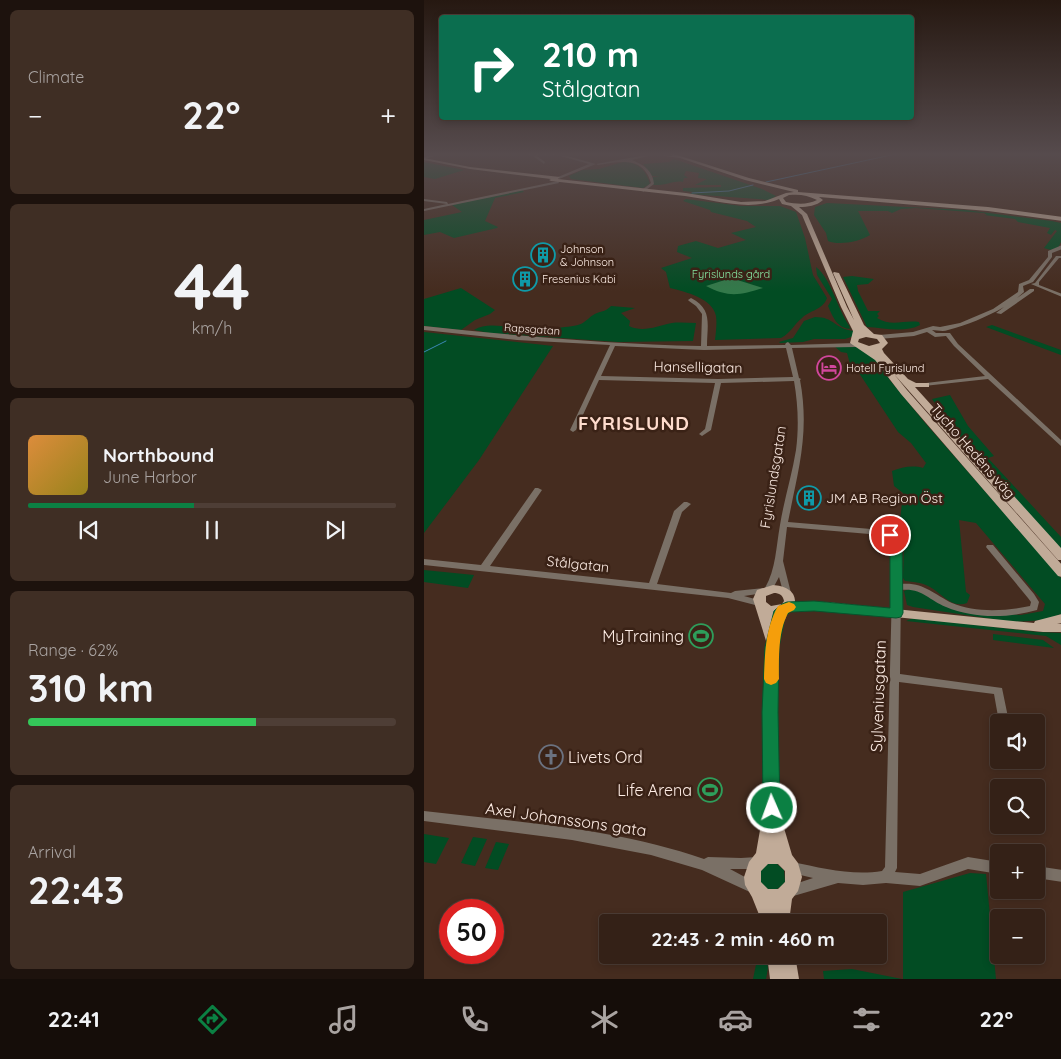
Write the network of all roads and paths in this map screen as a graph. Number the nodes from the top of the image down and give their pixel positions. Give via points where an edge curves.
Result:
1 (424, 200) edge
2 (472, 200) edge
3 (706, 200) edge
4 (711, 200) edge
5 (772, 200) edge
6 (782, 200) edge
7 (819, 200) edge
8 (878, 200) edge
9 (449, 204) junction
10 (790, 204) junction
11 (813, 204) junction
12 (424, 210) edge
13 (1061, 220) edge
14 (1061, 246) edge
15 (1055, 250) junction
16 (1061, 251) edge
17 (1050, 254) junction
18 (1061, 256) edge
19 (1024, 286) junction
20 (1036, 289) junction
21 (1061, 296) edge
22 (691, 300) dead end
23 (424, 328) edge
24 (942, 328) junction
25 (929, 331) junction
26 (948, 333) junction
27 (937, 336) junction
28 (878, 340) junction
29 (858, 342) junction
30 (613, 344) junction
31 (788, 345) junction
32 (956, 345) junction
33 (704, 346) junction
34 (988, 377) junction
35 (598, 378) junction
36 (798, 379) junction
37 (904, 380) junction
38 (718, 381) junction
39 (926, 385) junction
40 (915, 392) junction
41 (573, 430) dead end
42 (702, 434) dead end
43 (1061, 445) edge
44 (538, 490) dead end
45 (687, 504) dead end
46 (784, 524) junction
47 (990, 547) dead end
48 (779, 557) junction
49 (1061, 557) edge
50 (424, 562) edge
51 (484, 568) junction
52 (1061, 573) edge
53 (652, 586) junction
54 (896, 588) junction
55 (766, 590) junction
56 (728, 595) junction
57 (786, 601) junction
58 (761, 604) junction
59 (896, 613) junction
60 (1061, 618) edge
61 (1023, 626) junction
62 (1061, 628) edge
63 (772, 647) junction
64 (894, 677) junction
65 (1002, 714) edge
66 (772, 808) junction
67 (424, 816) edge
68 (760, 861) junction
69 (701, 862) junction
70 (789, 864) junction
71 (990, 867) edge
72 (1045, 873) edge
73 (841, 876) junction
74 (1061, 876) edge
75 (886, 877) junction
76 (758, 891) junction
77 (786, 894) junction
78 (767, 914) edge
79 (782, 914) edge
80 (777, 964) edge
81 (788, 964) edge
82 (779, 979) edge
83 (790, 979) edge

1 - 9 street
2 - 9 street
3 - 10 main road via 734,204
4 - 5 main road via 741,204
6 - 10 main road, Tycho Hedéns väg
7 - 11 main road, Tycho Hedéns väg
8 - 13 main road
9 - 12 street
10 - 11 main road
10 - 29 main road, Tycho Hedéns väg via 804,214 857,332
11 - 13 main road via 843,202 951,207
11 - 28 main road, Tycho Hedéns väg via 810,215 842,287 861,326
14 - 15 street
15 - 16 street
15 - 17 street
17 - 18 street
17 - 19 street
18 - 20 street via 1037,282
19 - 20 street
19 - 24 street via 1020,293 989,313
20 - 21 street
20 - 26 street via 996,315
22 - 33 street via 706,314
23 - 30 street, Rapsgatan
24 - 25 street
24 - 26 street
25 - 27 street
25 - 28 street
26 - 27 street
26 - 32 street
27 - 28 street
27 - 32 street
28 - 29 main road
28 - 29 main road
28 - 37 main road, Tycho Hedéns väg via 881,354
29 - 31 street, Rapsgatan
29 - 52 main road, Tycho Hedéns väg via 878,358
30 - 33 street, Rapsgatan
30 - 35 street
31 - 33 street, Rapsgatan
31 - 36 street, Fyrislundsgatan
32 - 34 street
34 - 39 street
34 - 43 street
35 - 38 street, Hanselligatan
35 - 41 street
36 - 38 street, Hanselligatan
36 - 46 street, Fyrislundsgatan via 800,442
37 - 39 main road
37 - 40 main road, Tycho Hedéns väg
38 - 42 street via 708,430
39 - 40 main road via 918,387
40 - 49 main road, Tycho Hedéns väg
44 - 51 street
45 - 53 street via 678,511
46 - 48 street, Fyrislundsgatan
46 - 54 street, Sylveniusgatan via 890,535 896,540
47 - 54 street via 1031,596 1034,608 1008,612 970,610 948,605 918,587
48 - 55 street, Fyrislundsgatan via 774,580
48 - 57 street, Fyrislundsgatan
50 - 51 street, Stålgatan
51 - 53 street, Stålgatan
53 - 56 street, Stålgatan
54 - 59 street, Sylveniusgatan
55 - 56 street, Stålgatan
55 - 57 main road via 778,589
55 - 58 main road via 759,596
56 - 58 street, Stålgatan
57 - 58 main road via 774,611
57 - 59 main road
57 - 63 main road via 778,615
58 - 63 main road
59 - 61 main road
59 - 64 street, Sylveniusgatan
60 - 61 main road
61 - 62 main road
63 - 66 main road
64 - 65 street via 998,691
64 - 75 street, Sylveniusgatan via 891,868
66 - 68 main road via 767,842
66 - 70 main road
67 - 69 street, Axel Johanssons gata via 574,835 660,850
68 - 69 street, Axel Johanssons gata via 741,864
68 - 70 main road via 774,857
68 - 76 main road via 752,873
69 - 76 street, Axel Johanssons gata
70 - 73 street
70 - 77 main road via 794,881
71 - 75 street via 968,863 920,880
72 - 74 street
73 - 75 street via 873,880
73 - 77 street
76 - 77 main road via 771,898
76 - 78 main road
77 - 79 main road
80 - 82 main road
81 - 83 main road

